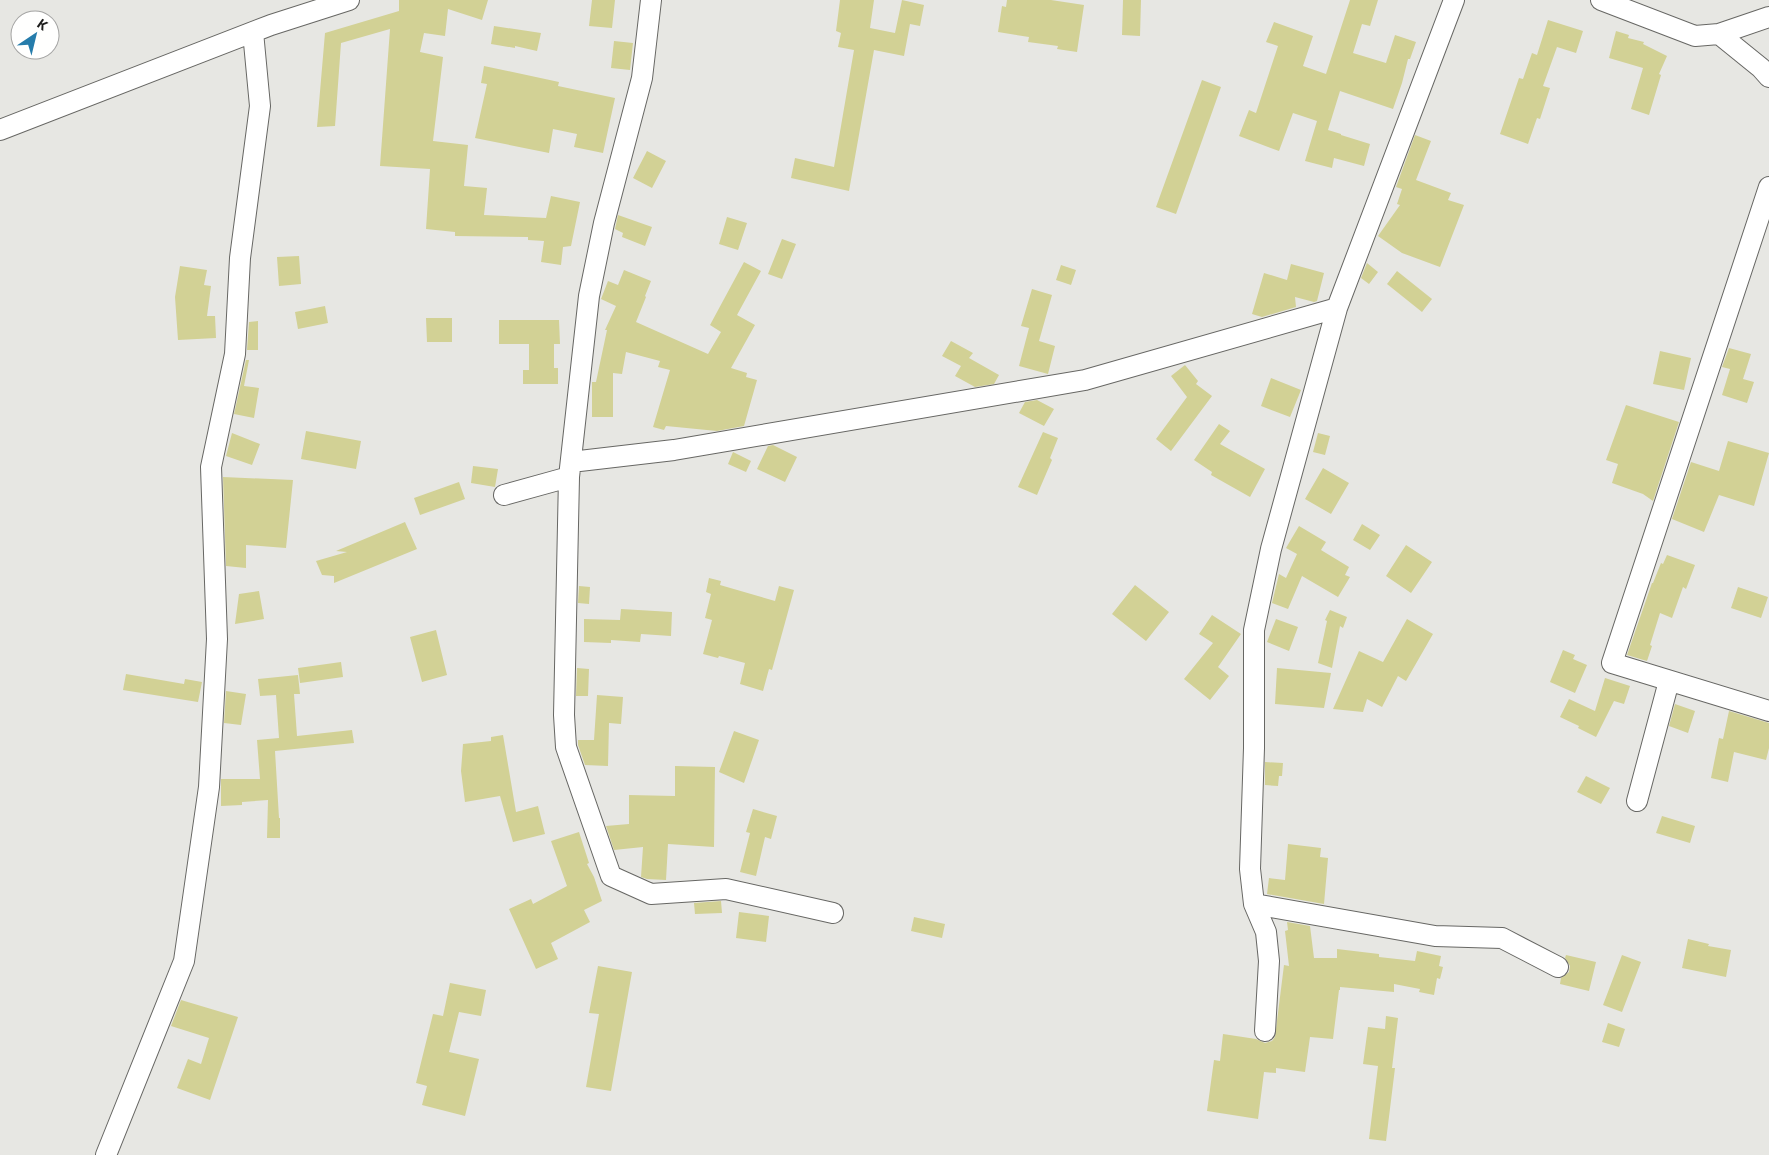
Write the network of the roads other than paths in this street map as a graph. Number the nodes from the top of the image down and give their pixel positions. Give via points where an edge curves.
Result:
1 (349, 0) edge
2 (651, 0) edge
3 (1454, 0) edge
4 (1601, 0) edge
5 (1769, 17) edge
6 (253, 32) junction
7 (1719, 34) junction
8 (1769, 77) edge
9 (0, 130) edge
10 (1769, 187) edge
11 (1337, 308) junction
12 (570, 469) junction
13 (504, 495) dead end
14 (1669, 681) junction
15 (1769, 711) edge
16 (1637, 802) dead end
17 (1254, 904) junction
18 (833, 913) dead end
19 (1558, 967) dead end
20 (1265, 1031) dead end
21 (106, 1155) edge

1 - 6 street
2 - 12 street via 642,78 604,222 589,296
3 - 11 street
4 - 7 street via 1695,36
5 - 7 street
6 - 9 street
6 - 21 street via 260,106 240,258 235,354 211,466 217,639 208,787 184,961
7 - 8 street
10 - 14 street via 1612,663
11 - 12 street via 1085,380
11 - 17 street via 1271,549 1254,630 1250,869
12 - 13 street
12 - 18 street via 566,747 611,876 651,894 726,889
14 - 15 street
14 - 16 street
17 - 19 street via 1435,936 1502,938
17 - 20 street via 1266,932 1269,961

